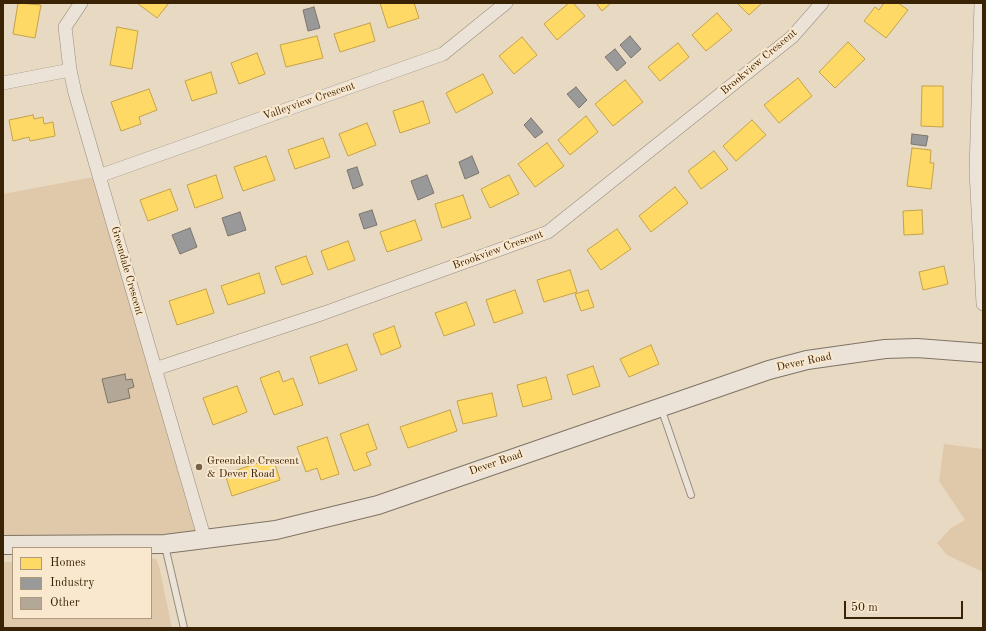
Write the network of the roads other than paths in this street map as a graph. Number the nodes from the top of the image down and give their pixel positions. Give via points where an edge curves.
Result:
1 (81, 3) edge
2 (506, 3) edge
3 (822, 3) edge
4 (981, 3) edge
5 (70, 70) junction
6 (3, 83) edge
7 (98, 176) junction
8 (983, 304) edge
9 (983, 354) edge
10 (155, 369) junction
11 (661, 407) junction
12 (691, 496) dead end
13 (205, 540) junction
14 (165, 544) junction
15 (3, 546) edge
16 (184, 628) edge

1 - 5 street, Greendale Crescent via 66,27
2 - 7 street, Valleyview Crescent via 443,54
3 - 10 street, Brookview Crescent via 792,37 548,232 324,313
4 - 8 street via 976,171
5 - 6 street
5 - 7 street, Greendale Crescent
7 - 10 street, Greendale Crescent
9 - 11 main road, Dever Road via 917,348 836,355 769,370
10 - 13 street, Greendale Crescent
11 - 12 lane
11 - 13 main road, Dever Road via 378,505 276,530
13 - 14 main road, Dever Road
14 - 15 main road, Dever Road
14 - 16 lane

